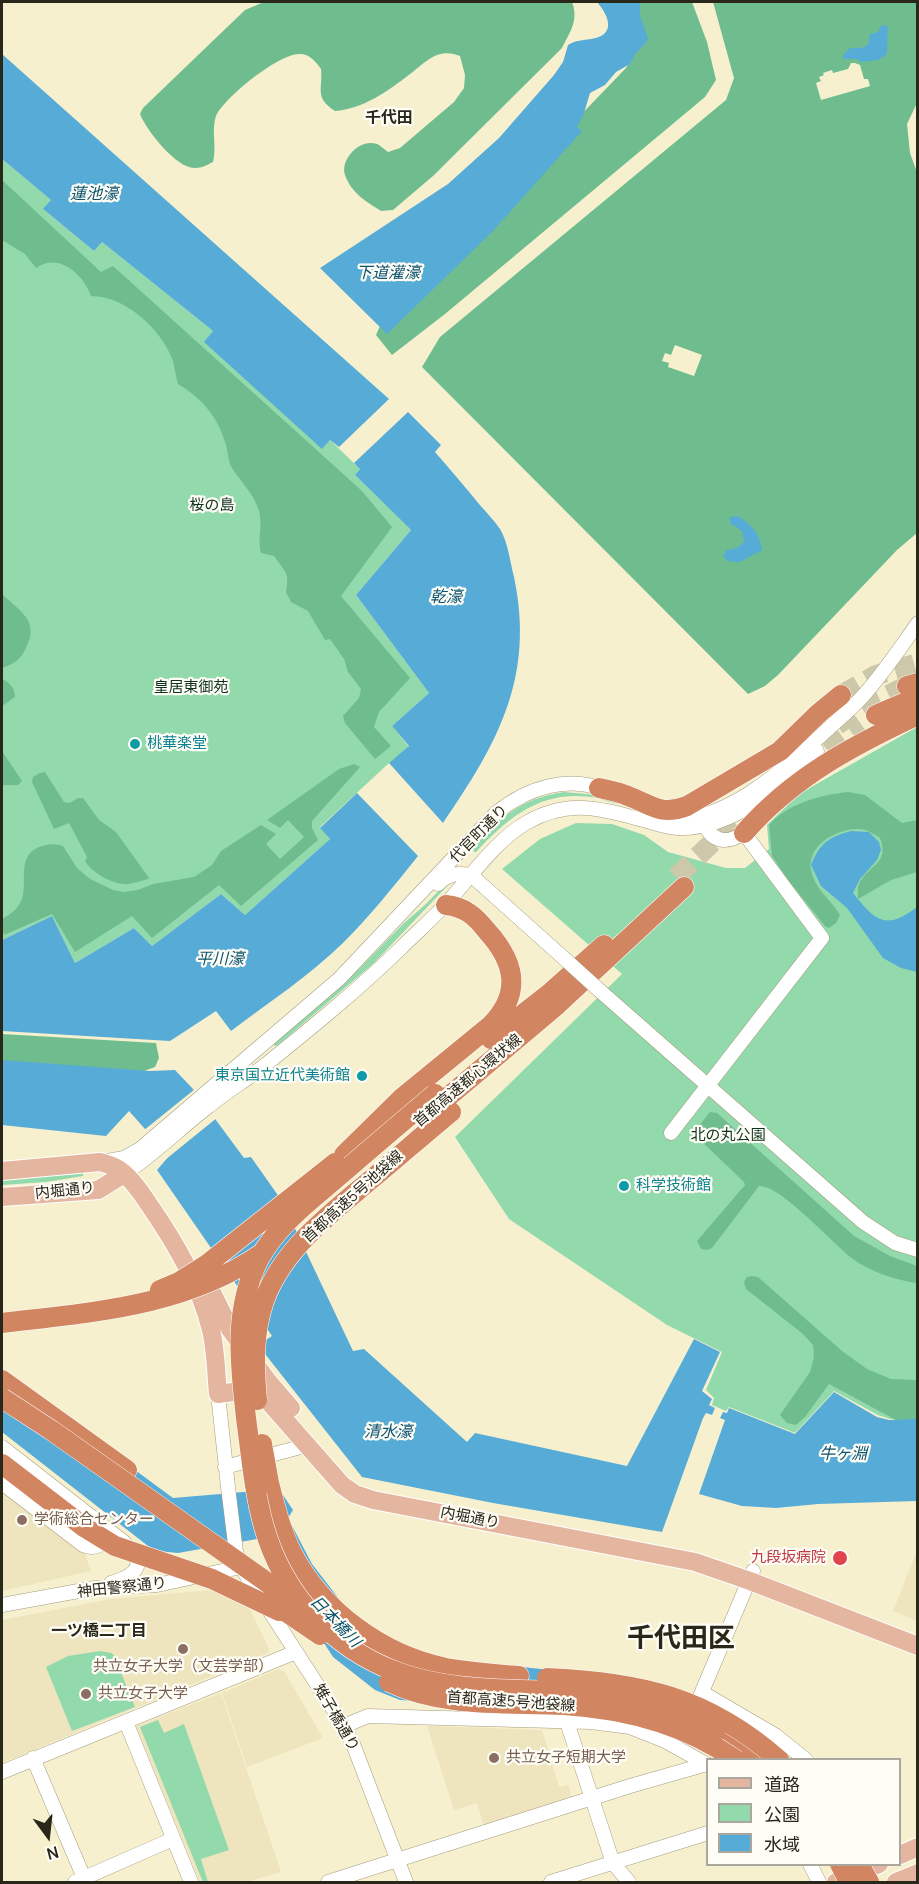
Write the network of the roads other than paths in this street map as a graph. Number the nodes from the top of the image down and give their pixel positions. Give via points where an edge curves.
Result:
1 (918, 623) edge
2 (918, 637) edge
3 (914, 689) edge
4 (841, 695) tunnel mouth
5 (876, 715) tunnel mouth
6 (918, 715) edge
7 (600, 788) joint
8 (706, 811) junction
9 (744, 833) junction
10 (471, 875) junction
11 (446, 904) junction
12 (400, 916) junction
13 (333, 984) junction
14 (356, 989) junction
15 (706, 1085) junction
16 (436, 1095) junction
17 (205, 1101) junction
18 (671, 1133) dead end
19 (144, 1154) junction
20 (100, 1162) junction
21 (2, 1171) edge
22 (124, 1174) junction
23 (2, 1197) edge
24 (918, 1250) edge
25 (198, 1277) junction
26 (2, 1316) edge
27 (2, 1323) edge
28 (2, 1380) edge
29 (218, 1394) junction
30 (2, 1398) edge
31 (2, 1413) edge
32 (304, 1442) junction
33 (2, 1447) edge
34 (2, 1464) edge
35 (225, 1467) junction
36 (2, 1483) edge
37 (106, 1528) junction
38 (135, 1551) junction
39 (241, 1567) junction
40 (752, 1576) junction
41 (192, 1579) junction
42 (95, 1588) junction
43 (279, 1591) junction
44 (2, 1605) edge
45 (300, 1622) junction
46 (918, 1635) edge
47 (918, 1646) edge
48 (296, 1652) junction
49 (519, 1676) junction
50 (702, 1696) junction
51 (126, 1722) junction
52 (567, 1722) junction
53 (344, 1726) junction
54 (678, 1744) junction
55 (33, 1758) junction
56 (732, 1758) edge
57 (754, 1758) edge
58 (776, 1758) edge
59 (804, 1758) edge
60 (706, 1763) edge
61 (706, 1764) edge
62 (2, 1772) edge
63 (592, 1799) junction
64 (706, 1834) edge
65 (173, 1839) junction
66 (918, 1847) edge
67 (901, 1855) edge
68 (398, 1861) junction
69 (613, 1863) junction
70 (811, 1866) edge
71 (79, 1880) edge
72 (191, 1882) edge
73 (328, 1882) edge
74 (406, 1882) edge
75 (551, 1882) edge
76 (629, 1882) edge
77 (819, 1882) edge

1 - 8 street, 代官町通り via 861,698 818,739 745,796
2 - 8 street, 代官町通り via 878,690 779,787 738,812
3 - 5 highway
4 - 8 highway
6 - 9 highway via 837,756 796,783
7 - 8 highway via 661,811 687,806
7 - 12 street, 代官町通り via 550,785 519,797 496,813
8 - 9 street via 713,836 732,840
8 - 10 street, 代官町通り via 676,828 604,810 567,807 523,824
9 - 15 street via 822,938
10 - 11 street, 代官町通り
10 - 12 street via 450,874
10 - 15 street, bridge
11 - 14 street, 代官町通り
11 - 16 highway via 469,912 496,941 510,968 511,988 500,1016
12 - 13 street, 代官町通り
13 - 14 street via 347,991
13 - 17 street, 代官町通り
14 - 17 street, 代官町通り via 262,1067
15 - 18 street
15 - 24 street via 863,1222 895,1243
16 - 16 highway, 首都高速5号池袋線 via 515,1054 680,882 551,992
16 - 26 highway, 首都高速都心環状線, bridge via 344,1155 213,1260 171,1285 115,1304
16 - 27 highway, 首都高速都心環状線, bridge via 280,1241 220,1279 140,1305
16 - 49 highway, 首都高速5号池袋線, bridge via 282,1266 265,1300 256,1338 259,1417 269,1483 286,1539 305,1575 335,1610 379,1642 410,1657 444,1668
16 - 57 highway, 首都高速5号池袋線, bridge via 288,1220 267,1246 251,1279 241,1313 239,1358 259,1509 276,1561 294,1592 328,1630 356,1651 398,1672 445,1683 595,1694 651,1704 708,1727
17 - 19 street, 代官町通り
19 - 20 street, 代官町通り
19 - 22 street, 代官町通り
20 - 21 main road, 内堀通り
20 - 22 main road, 内堀通り
22 - 23 main road, 内堀通り via 98,1190
22 - 25 main road, 内堀通り
25 - 26 street via 138,1297
25 - 29 main road, 内堀通り via 215,1353
25 - 40 main road, 内堀通り via 267,1380 358,1483 679,1547 720,1558
28 - 43 highway, bridge via 127,1470
29 - 32 main road, 内堀通り via 249,1390 262,1395
29 - 35 street, 雉子橋通り
30 - 43 highway, 首都高速5号池袋線, bridge
31 - 45 highway, 首都高速5号池袋線, bridge
32 - 35 street via 297,1448
32 - 40 main road, 内堀通り via 342,1485 363,1497
33 - 37 street
34 - 45 highway, bridge via 115,1546 212,1579
35 - 39 street, 雉子橋通り
36 - 37 street via 83,1545 101,1545 108,1535
37 - 38 street
38 - 41 street via 161,1570
38 - 42 street via 138,1560 134,1573
39 - 41 street, 神田警察通り
39 - 48 street, 雉子橋通り
40 - 46 main road, 内堀通り
40 - 47 main road, 内堀通り
40 - 50 street
41 - 42 street, 神田警察通り via 143,1587
42 - 44 street, 神田警察通り
43 - 49 highway, 首都高速5号池袋線, bridge via 349,1639 389,1657 446,1671
45 - 56 highway, 首都高速5号池袋線, bridge via 376,1674 422,1694 471,1702 586,1707 628,1713 687,1732
48 - 51 street
48 - 53 street, 雉子橋通り
49 - 58 highway, 首都高速5号池袋線, bridge via 605,1681 655,1691 723,1719
50 - 54 street, bridge
50 - 59 street via 775,1735
51 - 55 street
51 - 65 street
52 - 53 street via 368,1716
52 - 54 street via 630,1727
52 - 63 street
53 - 68 street, 雉子橋通り
54 - 60 street
55 - 62 street
55 - 71 street
61 - 63 street
63 - 68 street
63 - 69 street
64 - 69 street
65 - 71 street
65 - 72 street
66 - 67 main road
68 - 73 street
68 - 74 street, 雉子橋通り
69 - 75 street
69 - 76 street
70 - 77 street

